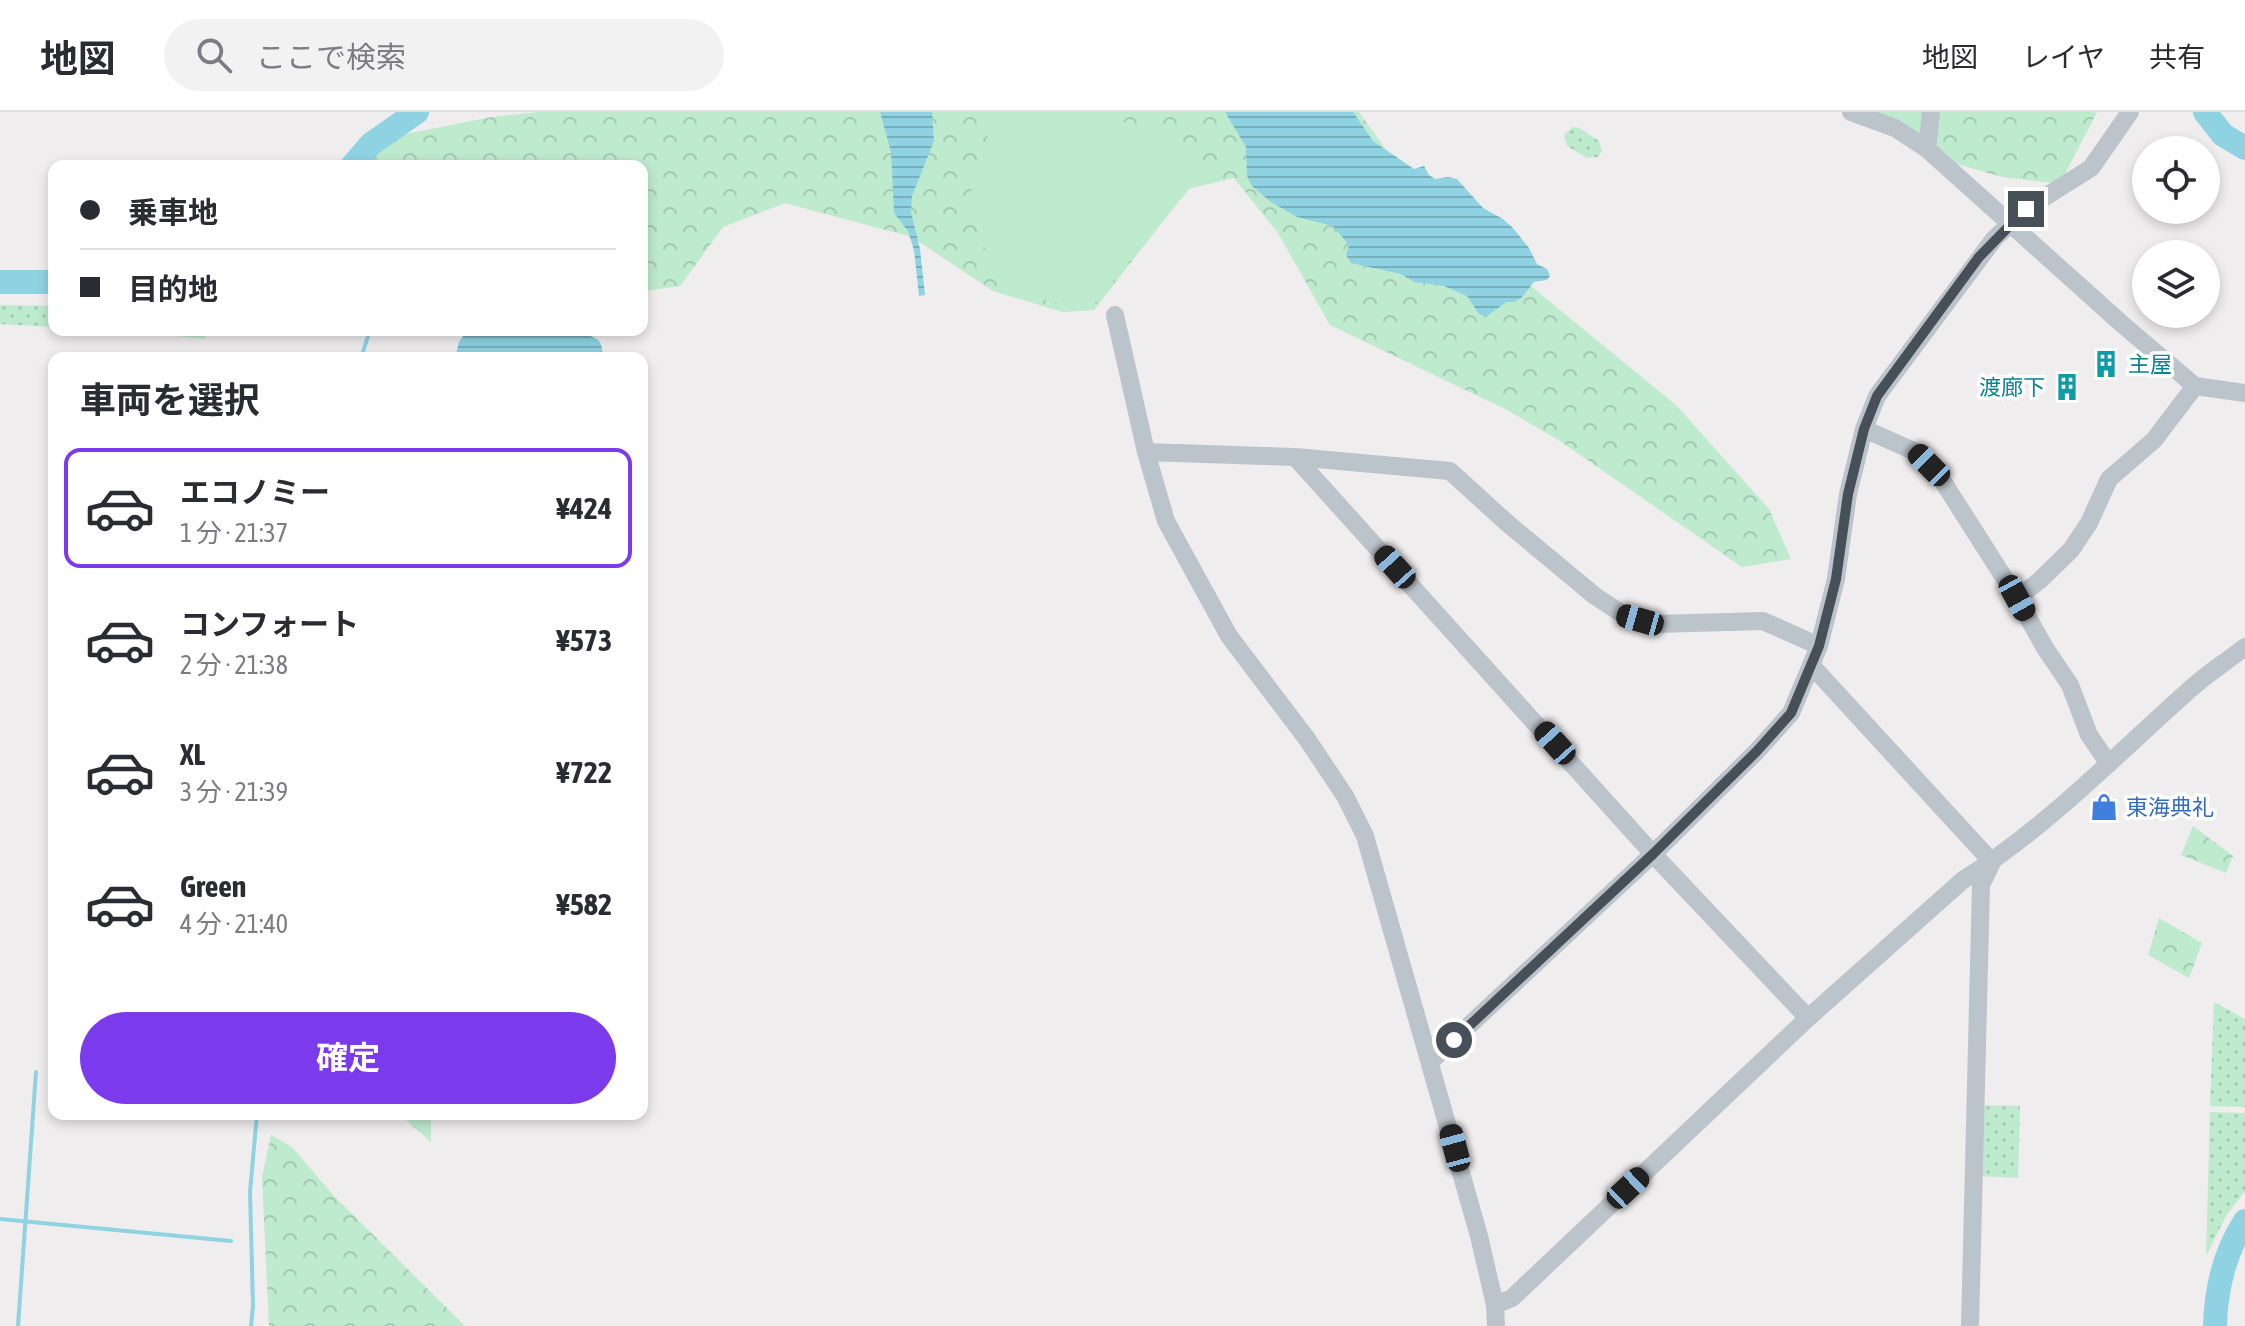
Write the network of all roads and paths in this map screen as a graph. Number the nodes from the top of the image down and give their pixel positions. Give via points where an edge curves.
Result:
1 (1851, 112) edge
2 (1931, 112) edge
3 (2130, 112) edge
4 (1927, 149) junction
5 (2011, 222) junction
6 (1115, 315) dead end
7 (2195, 386) junction
8 (2245, 393) edge
9 (1864, 429) junction
10 (1146, 452) junction
11 (1295, 457) junction
12 (2017, 598) junction
13 (1819, 646) junction
14 (2245, 647) edge
15 (1812, 666) junction
16 (2109, 764) junction
17 (1653, 854) junction
18 (1992, 862) junction
19 (1808, 1018) junction
20 (1431, 1061) junction
21 (1495, 1305) junction
22 (1496, 1326) edge
23 (1970, 1326) edge

1 - 4 street via 1895,128
2 - 4 street
3 - 5 street via 2091,168
4 - 5 street
5 - 7 street
5 - 9 street via 1877,396
6 - 10 street
7 - 8 street
7 - 12 street via 2154,440 2109,479 2071,550
9 - 12 street via 1916,452 1940,477
9 - 13 street
10 - 11 street
10 - 20 street via 1166,521 1229,636 1307,739 1365,836
11 - 13 street via 1450,471 1624,615 1656,624 1763,621
11 - 17 street
12 - 16 street via 2070,685 2089,735
13 - 15 street
14 - 16 street via 2190,689
15 - 17 street via 1791,713
15 - 18 street
16 - 18 street
17 - 19 street
17 - 20 street
18 - 19 street via 1963,880
18 - 23 street via 1981,885
19 - 21 street via 1512,1298
20 - 21 street
21 - 22 street

